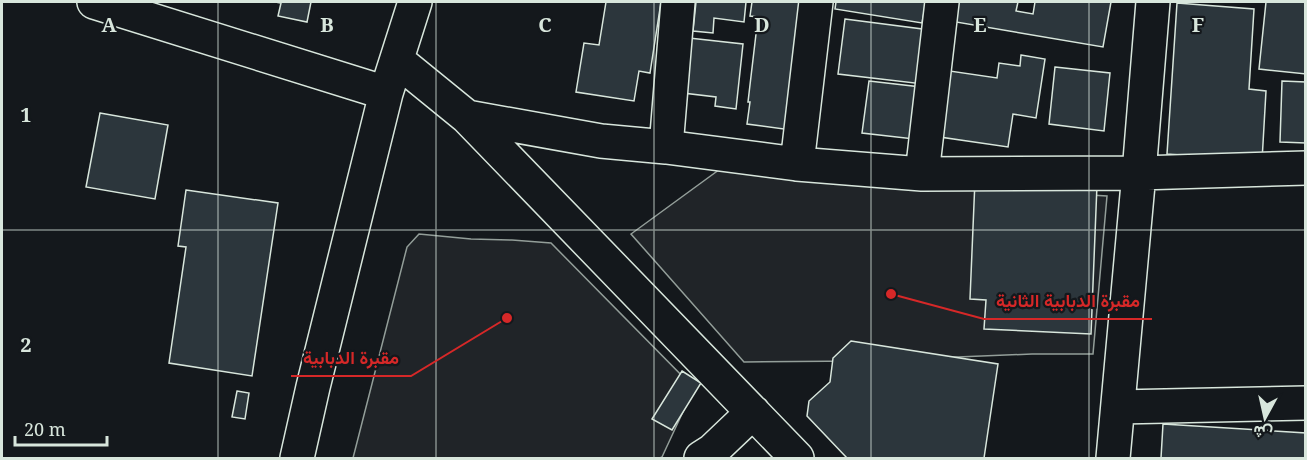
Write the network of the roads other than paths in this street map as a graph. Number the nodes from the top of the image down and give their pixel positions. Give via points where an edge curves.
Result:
1 (94, 2) edge
2 (415, 2) edge
3 (678, 2) edge
4 (816, 2) edge
5 (942, 2) edge
6 (1153, 2) edge
7 (397, 60) junction
8 (386, 93) junction
9 (467, 117) junction
10 (666, 147) junction
11 (797, 164) junction
12 (1305, 168) edge
13 (1140, 173) junction
14 (922, 174) junction
15 (1305, 403) edge
16 (1118, 407) junction
17 (753, 412) junction
18 (297, 459) edge
19 (701, 459) edge
20 (797, 459) edge
21 (1113, 459) edge

1 - 8 street
2 - 7 street
3 - 10 street
4 - 11 street
5 - 14 street
6 - 13 street
7 - 8 street
7 - 9 street
8 - 18 street
9 - 10 street via 601,141
9 - 17 street
10 - 11 street
11 - 14 street
12 - 13 street
13 - 14 street
13 - 16 street
15 - 16 street
16 - 21 street
17 - 19 street
17 - 20 street

